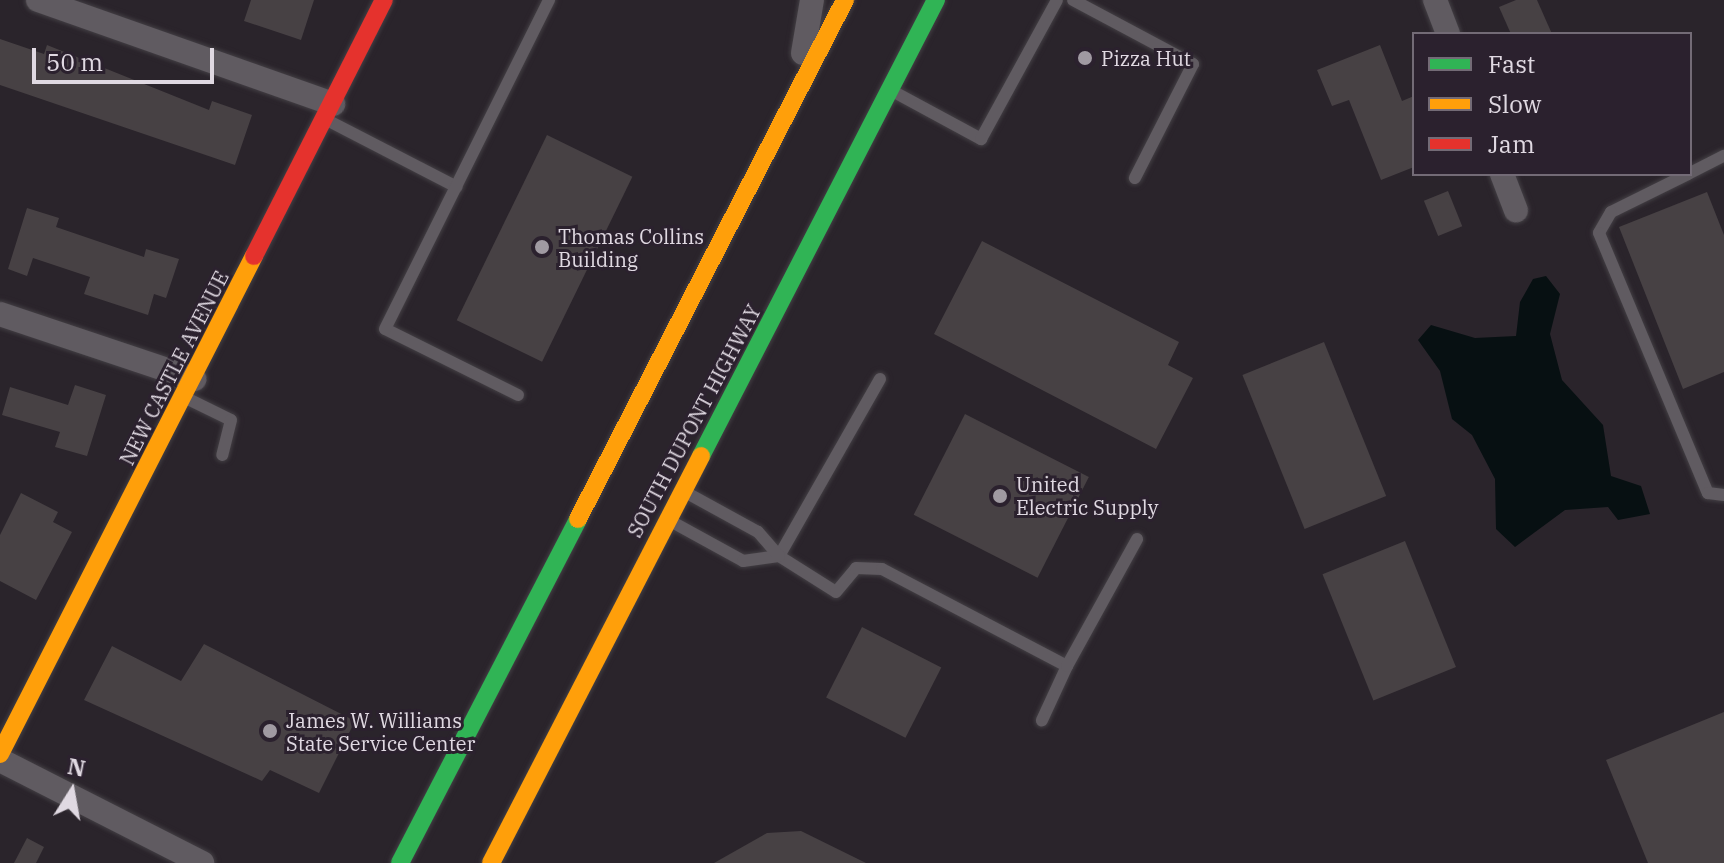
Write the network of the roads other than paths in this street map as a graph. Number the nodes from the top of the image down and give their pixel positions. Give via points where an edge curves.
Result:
1 (38, 0) edge
2 (384, 0) edge
3 (549, 0) edge
4 (812, 0) edge
5 (845, 0) edge
6 (936, 0) edge
7 (1057, 0) edge
8 (1073, 0) edge
9 (1435, 0) edge
10 (1447, 32) edge
11 (893, 92) junction
12 (794, 100) junction
13 (329, 112) junction
14 (1724, 156) edge
15 (1692, 172) edge
16 (1503, 176) edge
17 (1685, 176) edge
18 (1135, 178) dead end
19 (457, 187) junction
20 (1516, 210) dead end
21 (0, 314) edge
22 (880, 379) dead end
23 (189, 388) junction
24 (518, 395) dead end
25 (222, 455) dead end
26 (680, 489) junction
27 (1724, 495) edge
28 (664, 518) junction
29 (1137, 539) dead end
30 (779, 556) junction
31 (1067, 666) junction
32 (1042, 720) dead end
33 (0, 757) edge
34 (491, 862) edge
35 (202, 863) edge
36 (400, 863) edge

1 - 13 street
2 - 13 main road, NEW CASTLE AVENUE
3 - 19 lane
4 - 12 street
5 - 12 main road
6 - 11 main road, SOUTH DUPONT HIGHWAY
7 - 11 lane via 981,139
8 - 18 lane via 1193,64
9 - 10 street
11 - 26 main road, SOUTH DUPONT HIGHWAY
12 - 36 main road
13 - 19 lane
13 - 23 main road, NEW CASTLE AVENUE
14 - 15 lane
16 - 20 street
17 - 27 lane via 1611,212 1599,233 1708,493
19 - 24 lane via 385,329
21 - 23 street
22 - 30 lane
23 - 25 lane via 231,420
23 - 33 main road, NEW CASTLE AVENUE
26 - 28 main road, SOUTH DUPONT HIGHWAY
26 - 30 lane via 758,532
28 - 30 lane via 743,561
28 - 34 main road, SOUTH DUPONT HIGHWAY
29 - 31 lane
30 - 31 lane via 836,592 856,568 882,569
31 - 32 lane
33 - 35 street

